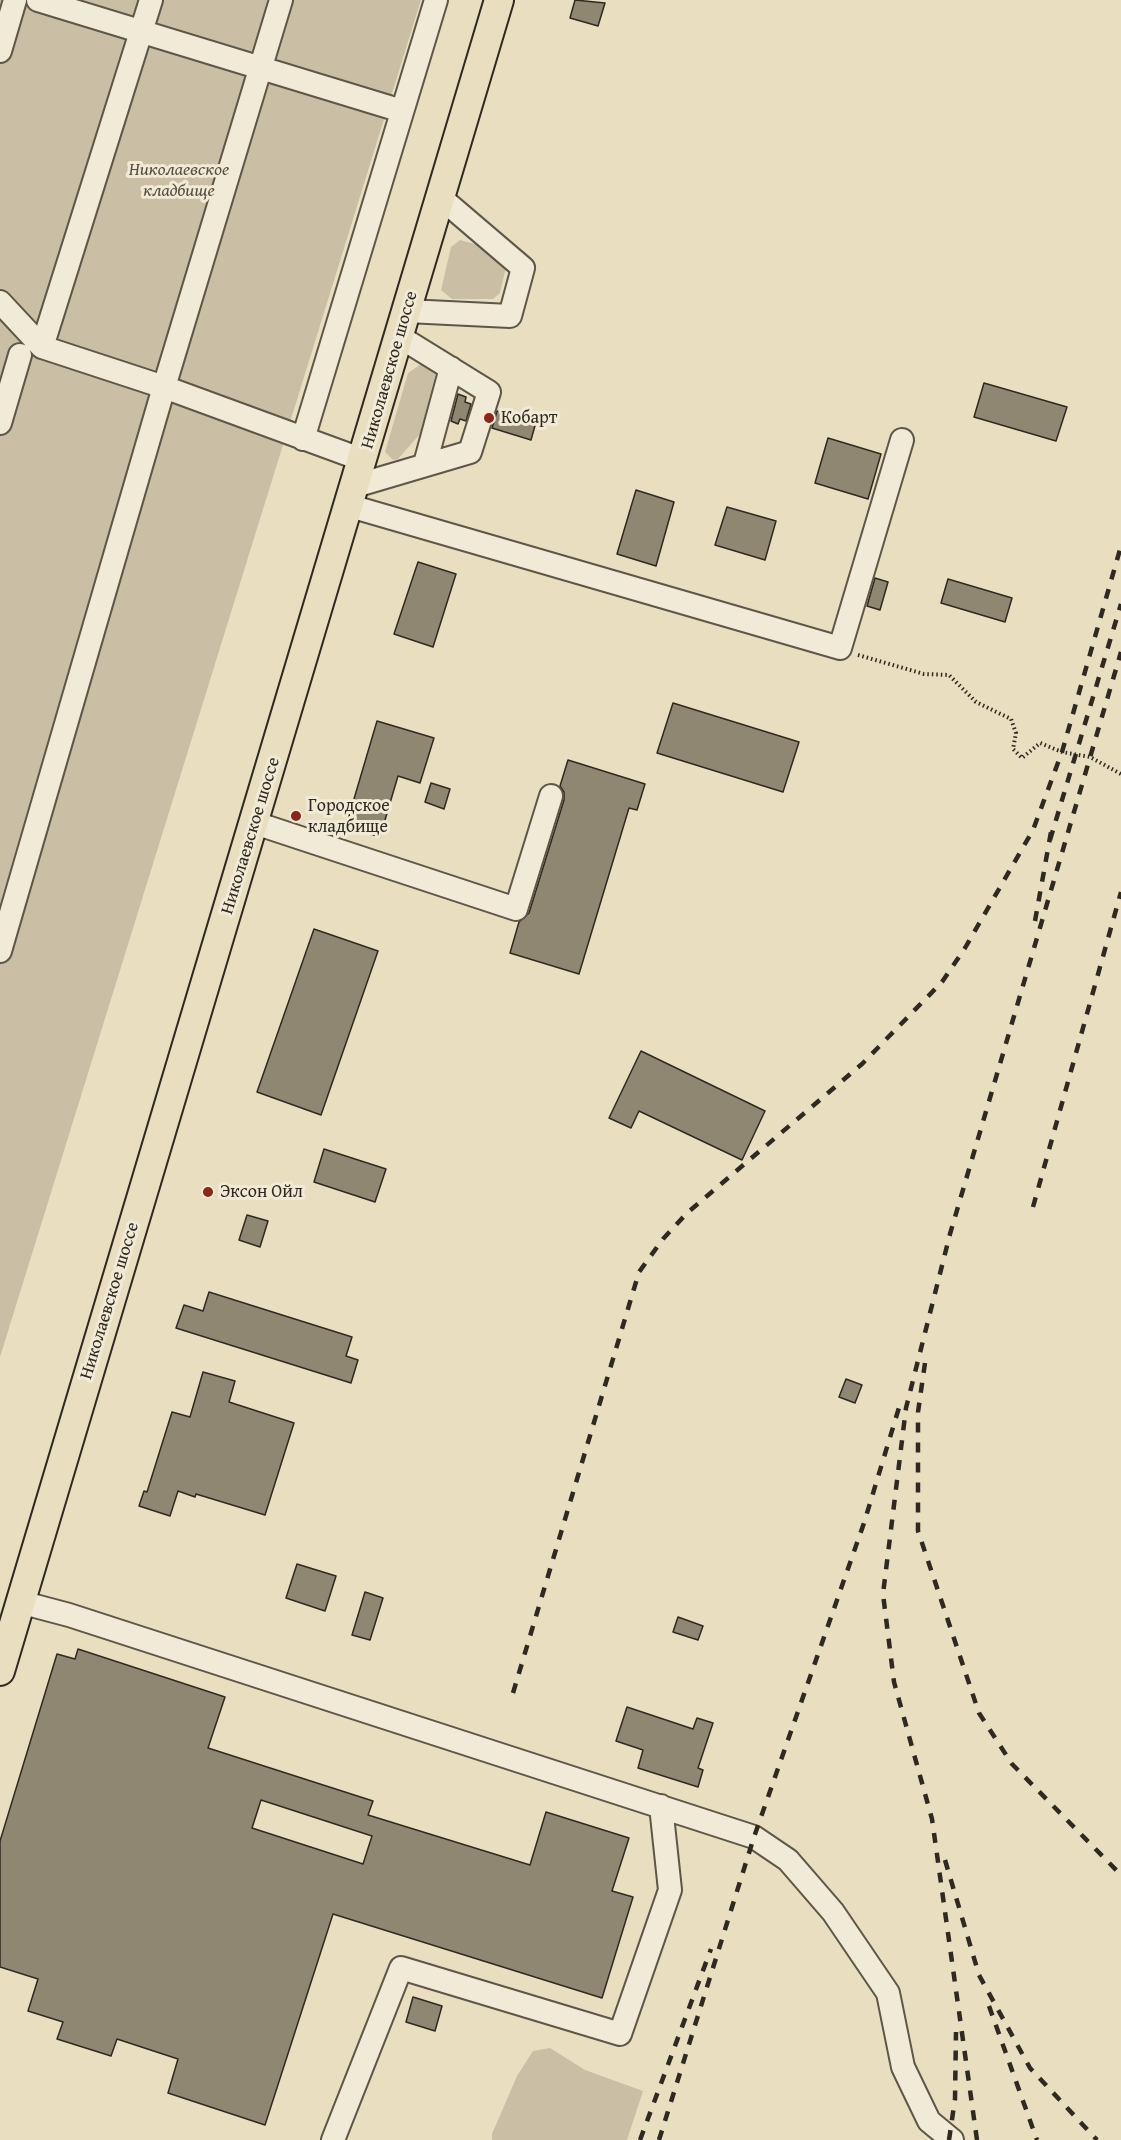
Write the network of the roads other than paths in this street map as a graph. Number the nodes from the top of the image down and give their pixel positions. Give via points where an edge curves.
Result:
1 (15, 0) edge
2 (38, 0) edge
3 (151, 0) edge
4 (281, 0) edge
5 (436, 0) edge
6 (499, 0) edge
7 (141, 31) junction
8 (0, 51) edge
9 (260, 67) junction
10 (402, 111) junction
11 (441, 198) junction
12 (0, 302) edge
13 (403, 324) junction
14 (42, 347) junction
15 (10, 359) edge
16 (458, 373) junction
17 (164, 387) junction
18 (0, 423) edge
19 (303, 439) junction
20 (902, 440) dead end
21 (433, 462) junction
22 (356, 484) junction
23 (551, 796) dead end
24 (255, 823) junction
25 (0, 951) edge
26 (20, 1602) junction
27 (0, 1671) edge
28 (661, 1806) junction
29 (333, 2140) edge
30 (952, 2140) edge

1 - 8 street
2 - 7 street
3 - 7 street
4 - 9 street
5 - 10 street
6 - 11 main road, Николаевское шоссе
7 - 9 street
7 - 14 street
9 - 10 street
9 - 17 street
10 - 19 street
11 - 13 main road, Николаевское шоссе
11 - 13 street via 523,268 510,316
12 - 14 street
13 - 16 street
13 - 22 main road, Николаевское шоссе
14 - 15 street
14 - 17 street
15 - 18 street
16 - 21 street
16 - 21 street via 489,392 470,452
17 - 19 street
17 - 25 street
19 - 22 street
20 - 22 street via 840,648
21 - 22 street
22 - 24 main road, Николаевское шоссе
23 - 24 street via 516,909
24 - 26 main road, Николаевское шоссе
26 - 27 main road, Николаевское шоссе
26 - 28 street
28 - 29 street via 670,1890 620,2034 400,1968
28 - 30 street via 754,1837 788,1860 833,1912 888,1993 903,2067 929,2121

